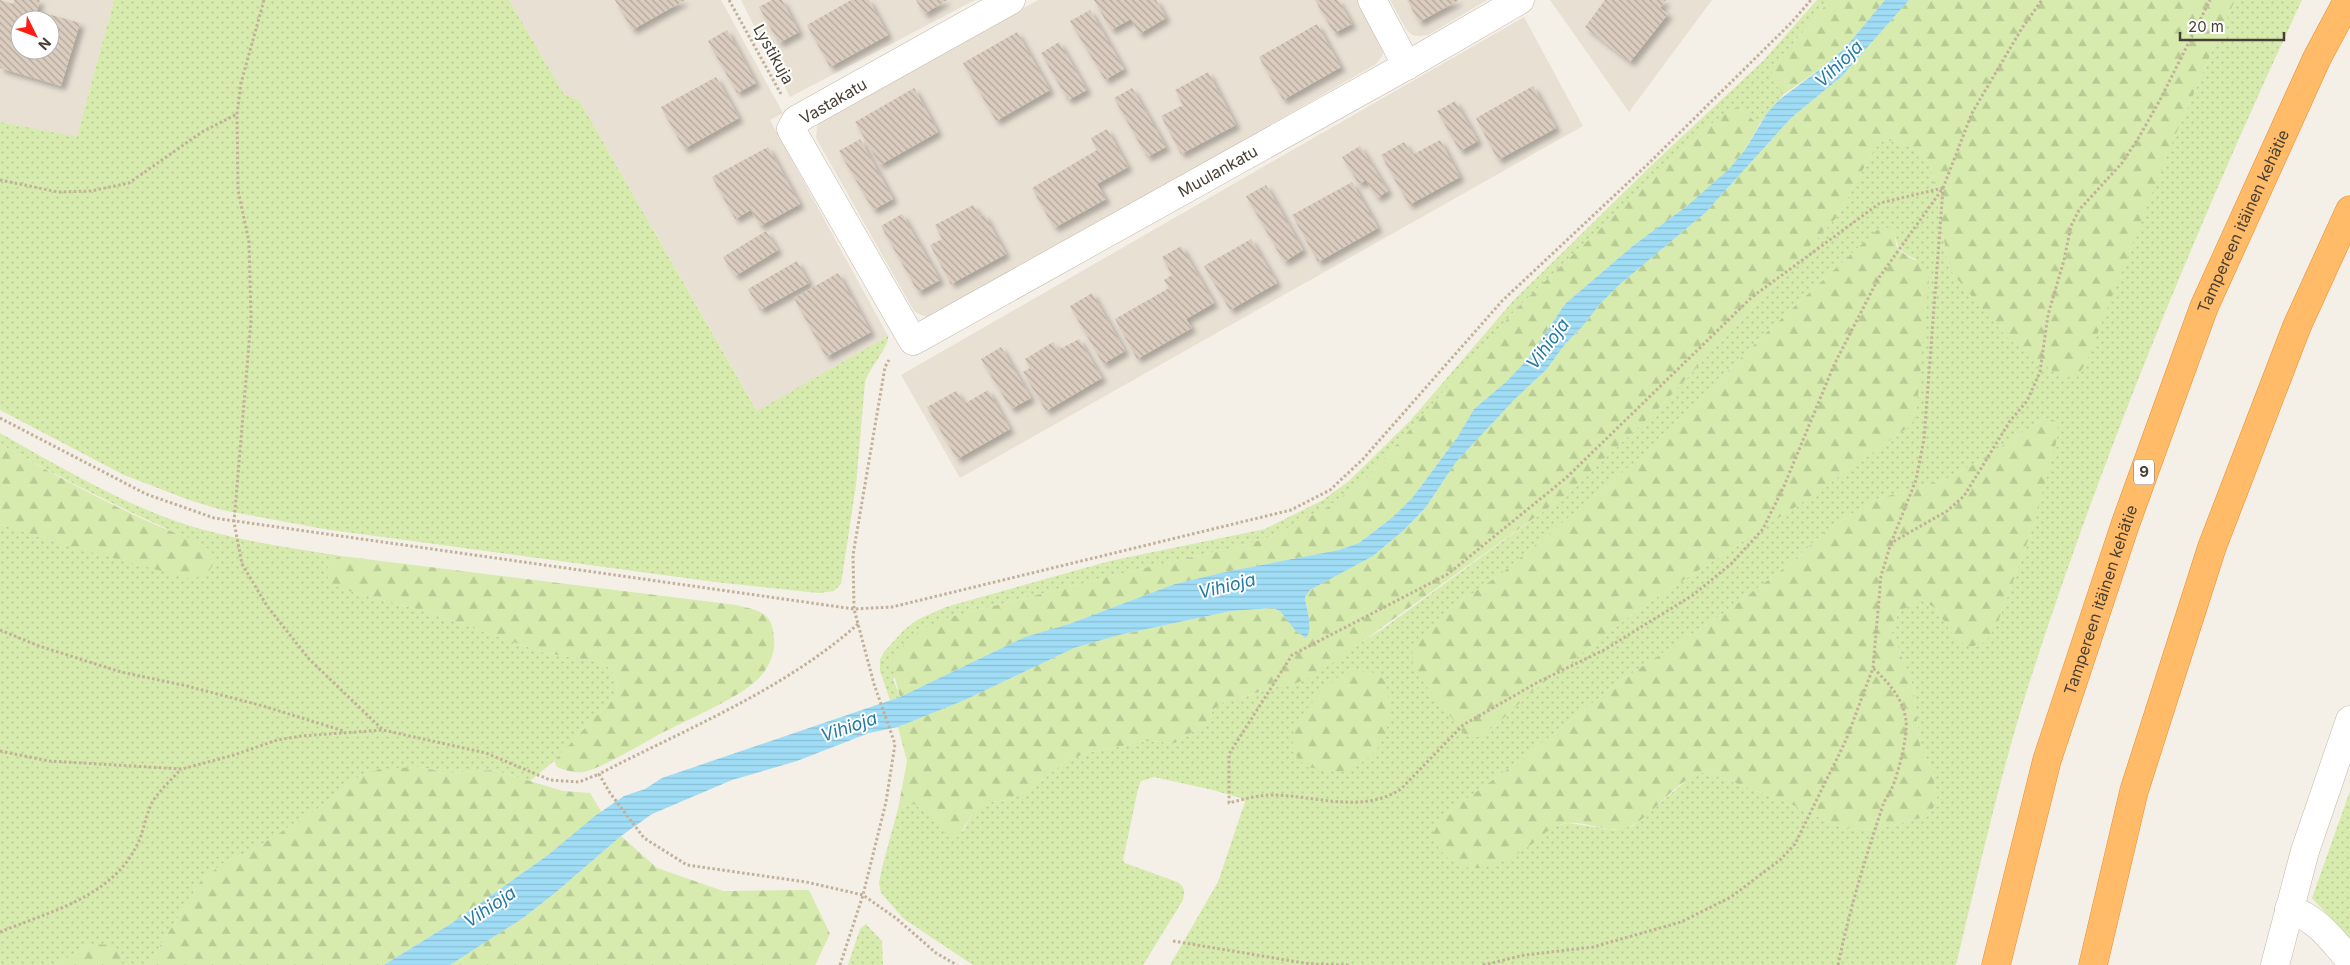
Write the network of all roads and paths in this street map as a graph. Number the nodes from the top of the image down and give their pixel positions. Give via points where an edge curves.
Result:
1 (264, 0) edge
2 (729, 0) edge
3 (1012, 0) edge
4 (1372, 0) edge
5 (1520, 0) edge
6 (1811, 0) edge
7 (2042, 0) edge
8 (2210, 0) edge
9 (2348, 0) edge
10 (1407, 66) junction
11 (237, 114) junction
12 (796, 120) junction
13 (0, 180) edge
14 (1943, 188) junction
15 (2350, 210) edge
16 (913, 341) junction
17 (0, 418) edge
18 (234, 522) junction
19 (1891, 544) junction
20 (854, 609) junction
21 (858, 624) junction
22 (0, 630) edge
23 (1873, 668) junction
24 (2350, 720) edge
25 (383, 730) junction
26 (348, 732) junction
27 (0, 751) edge
28 (182, 769) junction
29 (599, 774) junction
30 (863, 895) junction
31 (2289, 909) junction
32 (0, 932) edge
33 (1173, 941) dead end
34 (2350, 960) edge
35 (840, 965) edge
36 (956, 965) edge
37 (1350, 965) edge
38 (1483, 965) edge
39 (1838, 965) edge
40 (1996, 965) edge
41 (2093, 965) edge
42 (2275, 965) edge

1 - 11 path via 241,83
2 - 12 path, Lystikuja
3 - 12 street, Vastakatu
4 - 10 street
5 - 10 street, Muulankatu
6 - 20 path via 1655,157 1502,301 1363,459 1330,490 1291,510 892,607
7 - 14 path via 1972,113
8 - 19 path via 2139,137 2122,163 2079,210 2071,226 2048,315 2040,372 2027,401 2004,430 1964,496 1947,511
9 - 40 highway, Tampereen itäinen kehätie / 9 via 2317,58 2201,316 2125,525 2046,760
10 - 16 street, Muulankatu
11 - 13 path via 202,132 129,183 91,191 58,192
11 - 18 path via 238,190 249,242 251,320
12 - 16 street, Vastakatu via 791,129
14 - 14 path via 1880,203 1752,297 1566,478 1448,574 1292,655 1229,754 1229,803 1275,795 1343,802 1376,801 1389,797 1401,789 1463,725 1538,682 1604,650 1693,595 1731,564 1762,529 1784,486 1834,365 1878,279
14 - 19 path via 1924,439 1916,480
15 - 41 highway via 2297,326 2212,547 2134,791
16 - 20 path via 894,352 885,367 853,555
17 - 18 path via 146,494
18 - 20 path
18 - 25 path via 242,564 267,606 309,659
19 - 23 path via 1881,576
20 - 21 path
21 - 29 path via 834,646 757,694
21 - 30 path via 895,744 886,802
22 - 26 path via 121,672 263,706
23 - 38 path via 1846,740 1795,844 1756,879 1731,897 1681,922 1593,948 1525,954
23 - 39 path via 1899,699 1906,720 1906,735 1898,771 1881,809 1846,922
24 - 31 street via 2305,851
25 - 26 path
25 - 29 path via 486,753 550,780 579,782
26 - 28 path via 277,740
27 - 28 path via 49,761
28 - 32 path via 154,800 136,848 104,885 76,902
29 - 30 path via 644,838 688,865 806,882
30 - 35 path
30 - 36 path
31 - 34 street via 2315,921
31 - 42 street
33 - 37 path via 1310,964

